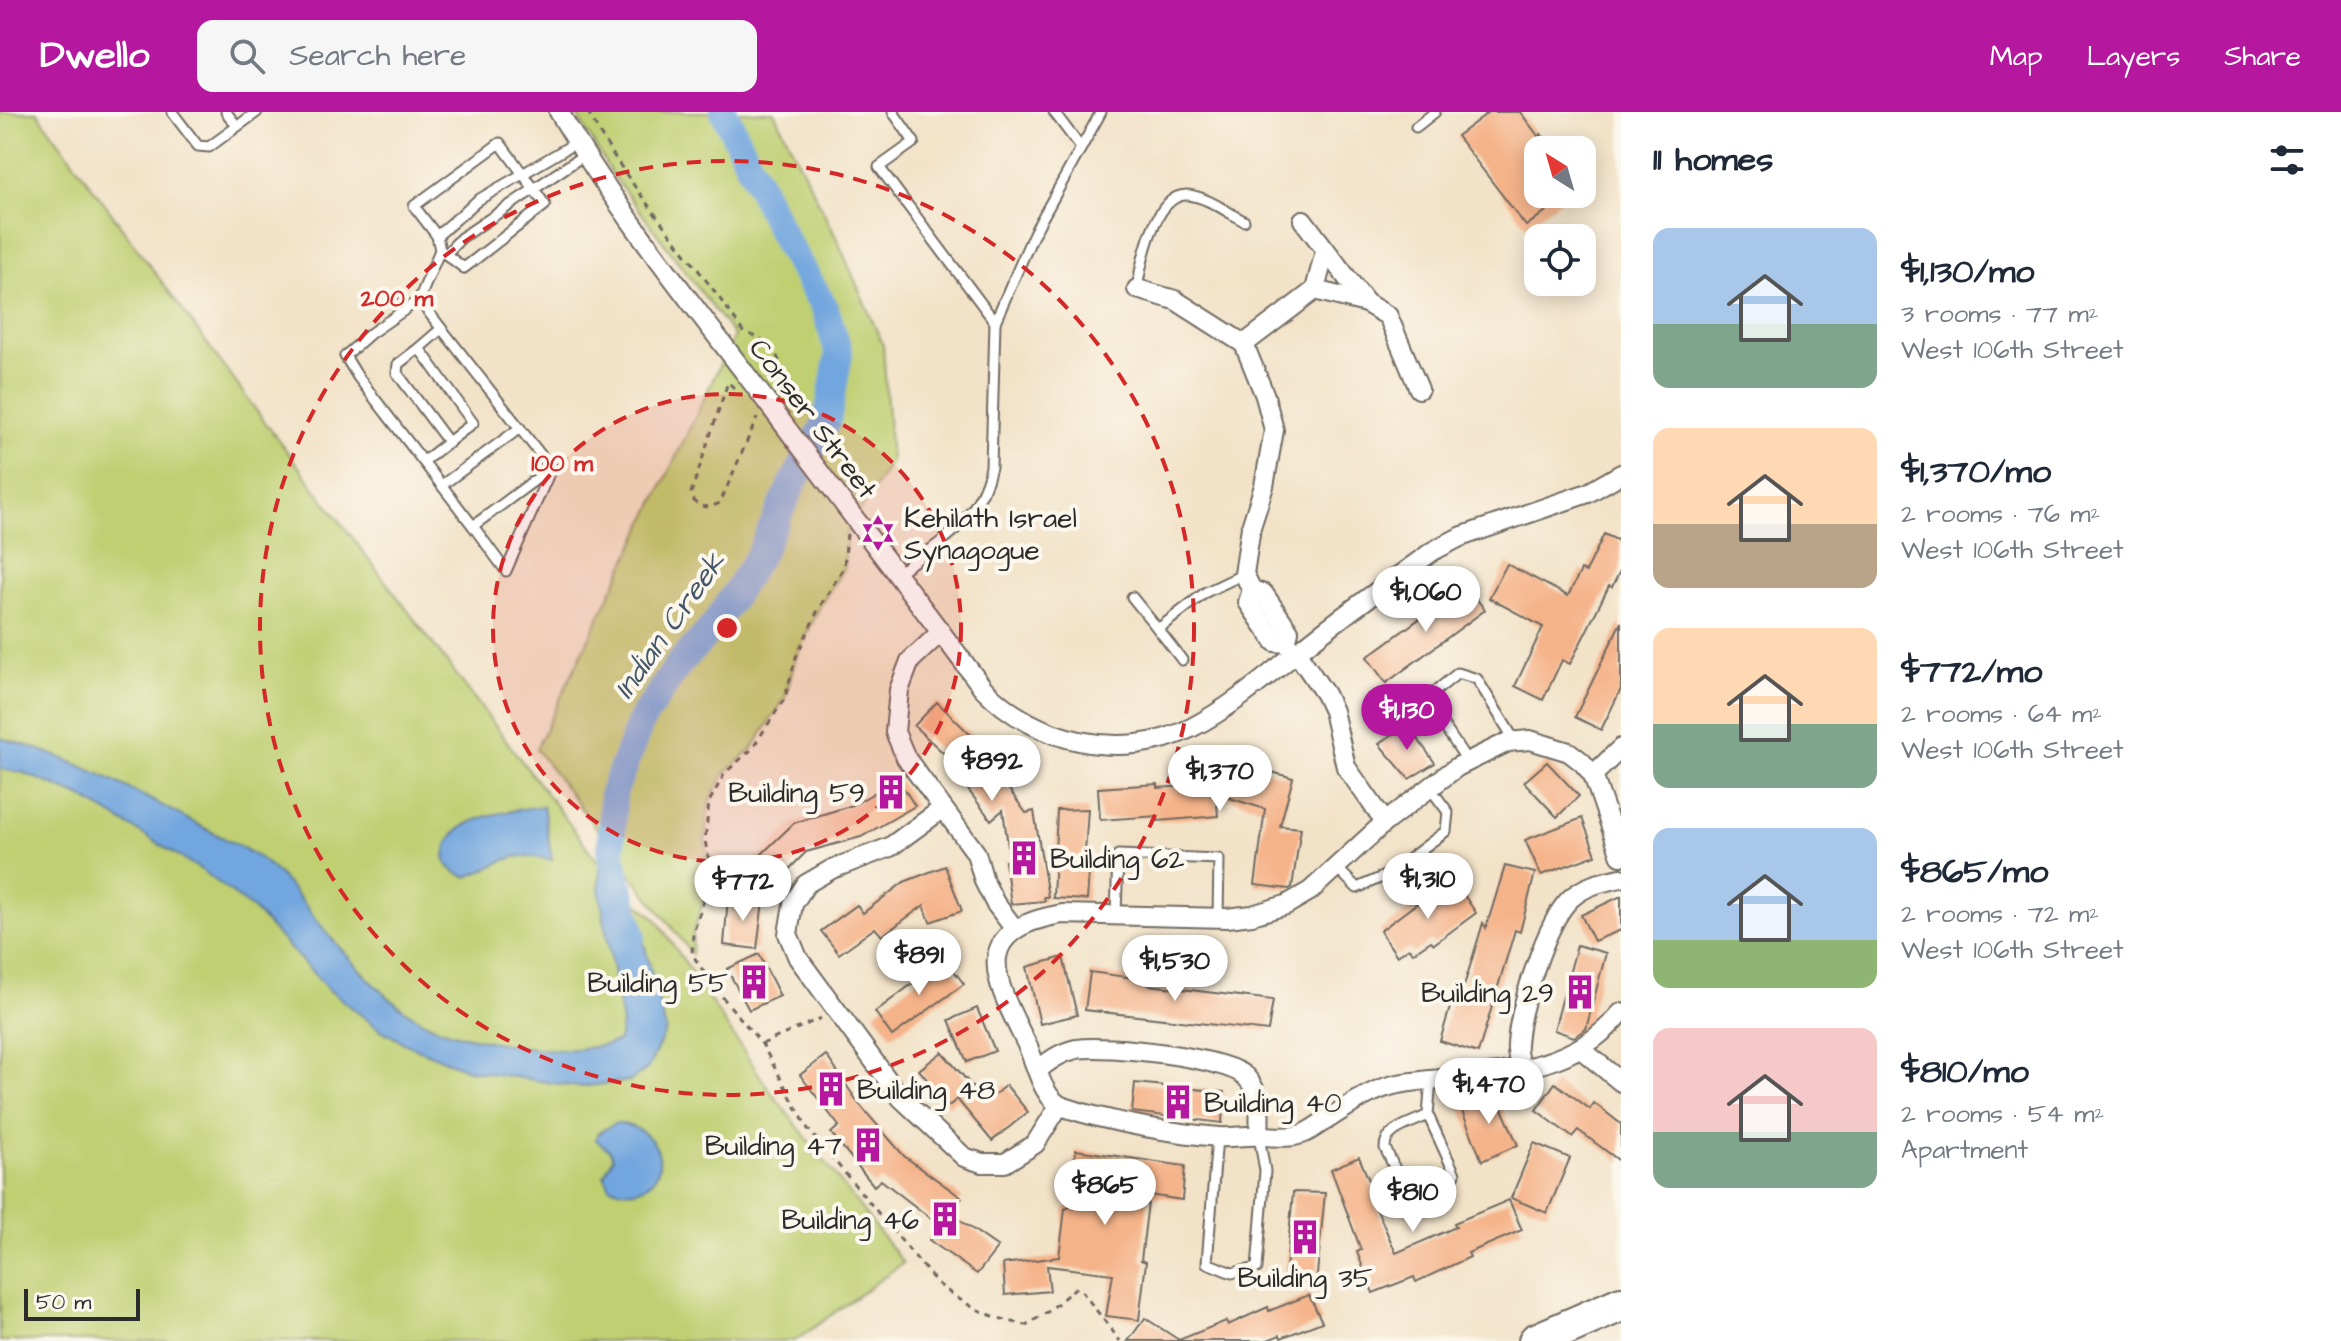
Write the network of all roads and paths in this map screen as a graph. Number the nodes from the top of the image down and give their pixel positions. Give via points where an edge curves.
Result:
1 (172, 112) edge
2 (226, 112) edge
3 (257, 112) edge
4 (559, 112) edge
5 (893, 112) edge
6 (1054, 112) edge
7 (1435, 112) edge
8 (1099, 113) edge
9 (237, 126) junction
10 (1416, 127) dead end
11 (580, 148) junction
12 (1081, 148) junction
13 (522, 172) junction
14 (534, 189) junction
15 (1303, 220) dead end
16 (1244, 221) dead end
17 (437, 236) junction
18 (1325, 251) junction
19 (443, 252) junction
20 (1137, 289) joint
21 (1315, 290) junction
22 (419, 300) junction
23 (1366, 303) junction
24 (995, 322) junction
25 (441, 329) junction
26 (1244, 344) junction
27 (419, 348) junction
28 (1419, 389) dead end
29 (520, 428) junction
30 (449, 443) junction
31 (424, 461) junction
32 (551, 468) junction
33 (1621, 474) edge
34 (442, 485) junction
35 (473, 526) junction
36 (896, 574) junction
37 (1248, 582) junction
38 (1132, 597) dead end
39 (1158, 629) junction
40 (941, 632) junction
41 (1291, 648) junction
42 (1182, 660) dead end
43 (1515, 741) junction
44 (1621, 748) edge
45 (1468, 762) junction
46 (1593, 775) junction
47 (1430, 788) junction
48 (942, 809) junction
49 (1385, 822) junction
50 (1621, 856) edge
51 (1337, 868) junction
52 (1621, 878) edge
53 (1116, 915) junction
54 (1218, 918) junction
55 (1014, 928) junction
56 (836, 1011) junction
57 (1621, 1013) edge
58 (762, 1044) dead end
59 (1581, 1049) junction
60 (1520, 1068) junction
61 (1038, 1070) junction
62 (1431, 1080) junction
63 (1621, 1082) edge
64 (1059, 1106) junction
65 (1428, 1115) junction
66 (1259, 1136) junction
67 (1217, 1137) junction
68 (1621, 1304) edge
69 (1536, 1341) edge

1 - 9 lane via 198,146 209,147
2 - 9 lane
3 - 9 lane
4 - 11 street, Conser Street
5 - 24 lane via 914,142 879,167
6 - 12 lane
7 - 10 lane
8 - 12 lane
11 - 13 lane
11 - 14 lane
11 - 36 street, Conser Street, bridge
12 - 24 lane via 1034,233
13 - 14 lane
13 - 17 lane via 478,200
13 - 17 lane via 500,143 414,206
14 - 19 lane
14 - 19 lane via 545,205 464,268
15 - 18 street
16 - 20 lane via 1203,200 1185,195 1170,199 1161,209 1141,263
17 - 19 lane
18 - 21 street
18 - 23 street
19 - 22 lane
20 - 26 street via 1175,300
21 - 23 street
21 - 26 street
22 - 25 lane
22 - 31 lane via 345,356
23 - 28 street via 1388,316
24 - 36 lane via 987,485 958,529
25 - 27 lane
25 - 29 lane
26 - 37 street via 1274,430 1251,527
27 - 30 lane via 398,364 397,373
27 - 30 lane via 473,423
29 - 32 lane
29 - 34 lane
30 - 31 lane
31 - 34 lane
32 - 35 lane
32 - 35 lane via 506,571
33 - 41 street, Conser Street via 1588,493 1433,551
34 - 35 lane
36 - 40 street, Conser Street
37 - 39 lane via 1206,592
37 - 41 street via 1264,594 1289,631
38 - 39 lane
39 - 42 lane
40 - 41 street, Conser Street via 999,705 1037,728 1095,744 1135,744 1187,730 1222,709
40 - 48 street via 910,661 899,690 895,732 906,758
41 - 49 street via 1329,702 1346,767
43 - 45 street
43 - 45 lane via 1477,679 1458,673 1432,694 1432,708
43 - 46 street via 1569,752
44 - 46 street
45 - 47 street
46 - 50 street
47 - 49 street
47 - 51 lane via 1448,812 1446,831 1389,874 1357,888
48 - 55 street via 976,853 990,892
48 - 56 street via 890,847 806,884 793,904 788,934 798,958
49 - 51 street
51 - 54 street via 1286,905
52 - 60 street via 1593,883 1556,916 1518,1032
53 - 54 street
53 - 54 lane via 1118,855 1219,859
53 - 55 street via 1062,914
55 - 61 street via 999,951 995,970
56 - 58 path
56 - 64 street via 901,1098 964,1157 1005,1163 1035,1144
57 - 59 street
59 - 60 street
59 - 63 street
60 - 62 street
61 - 64 street
61 - 66 street via 1078,1049 1186,1057 1232,1067 1255,1089 1261,1108
62 - 65 lane
62 - 66 street via 1386,1085 1304,1134
64 - 67 street
65 - 65 lane via 1455,1174 1448,1184 1408,1196 1385,1141
66 - 67 street
66 - 67 lane via 1265,1171 1257,1268 1232,1273 1207,1263
68 - 69 highway

